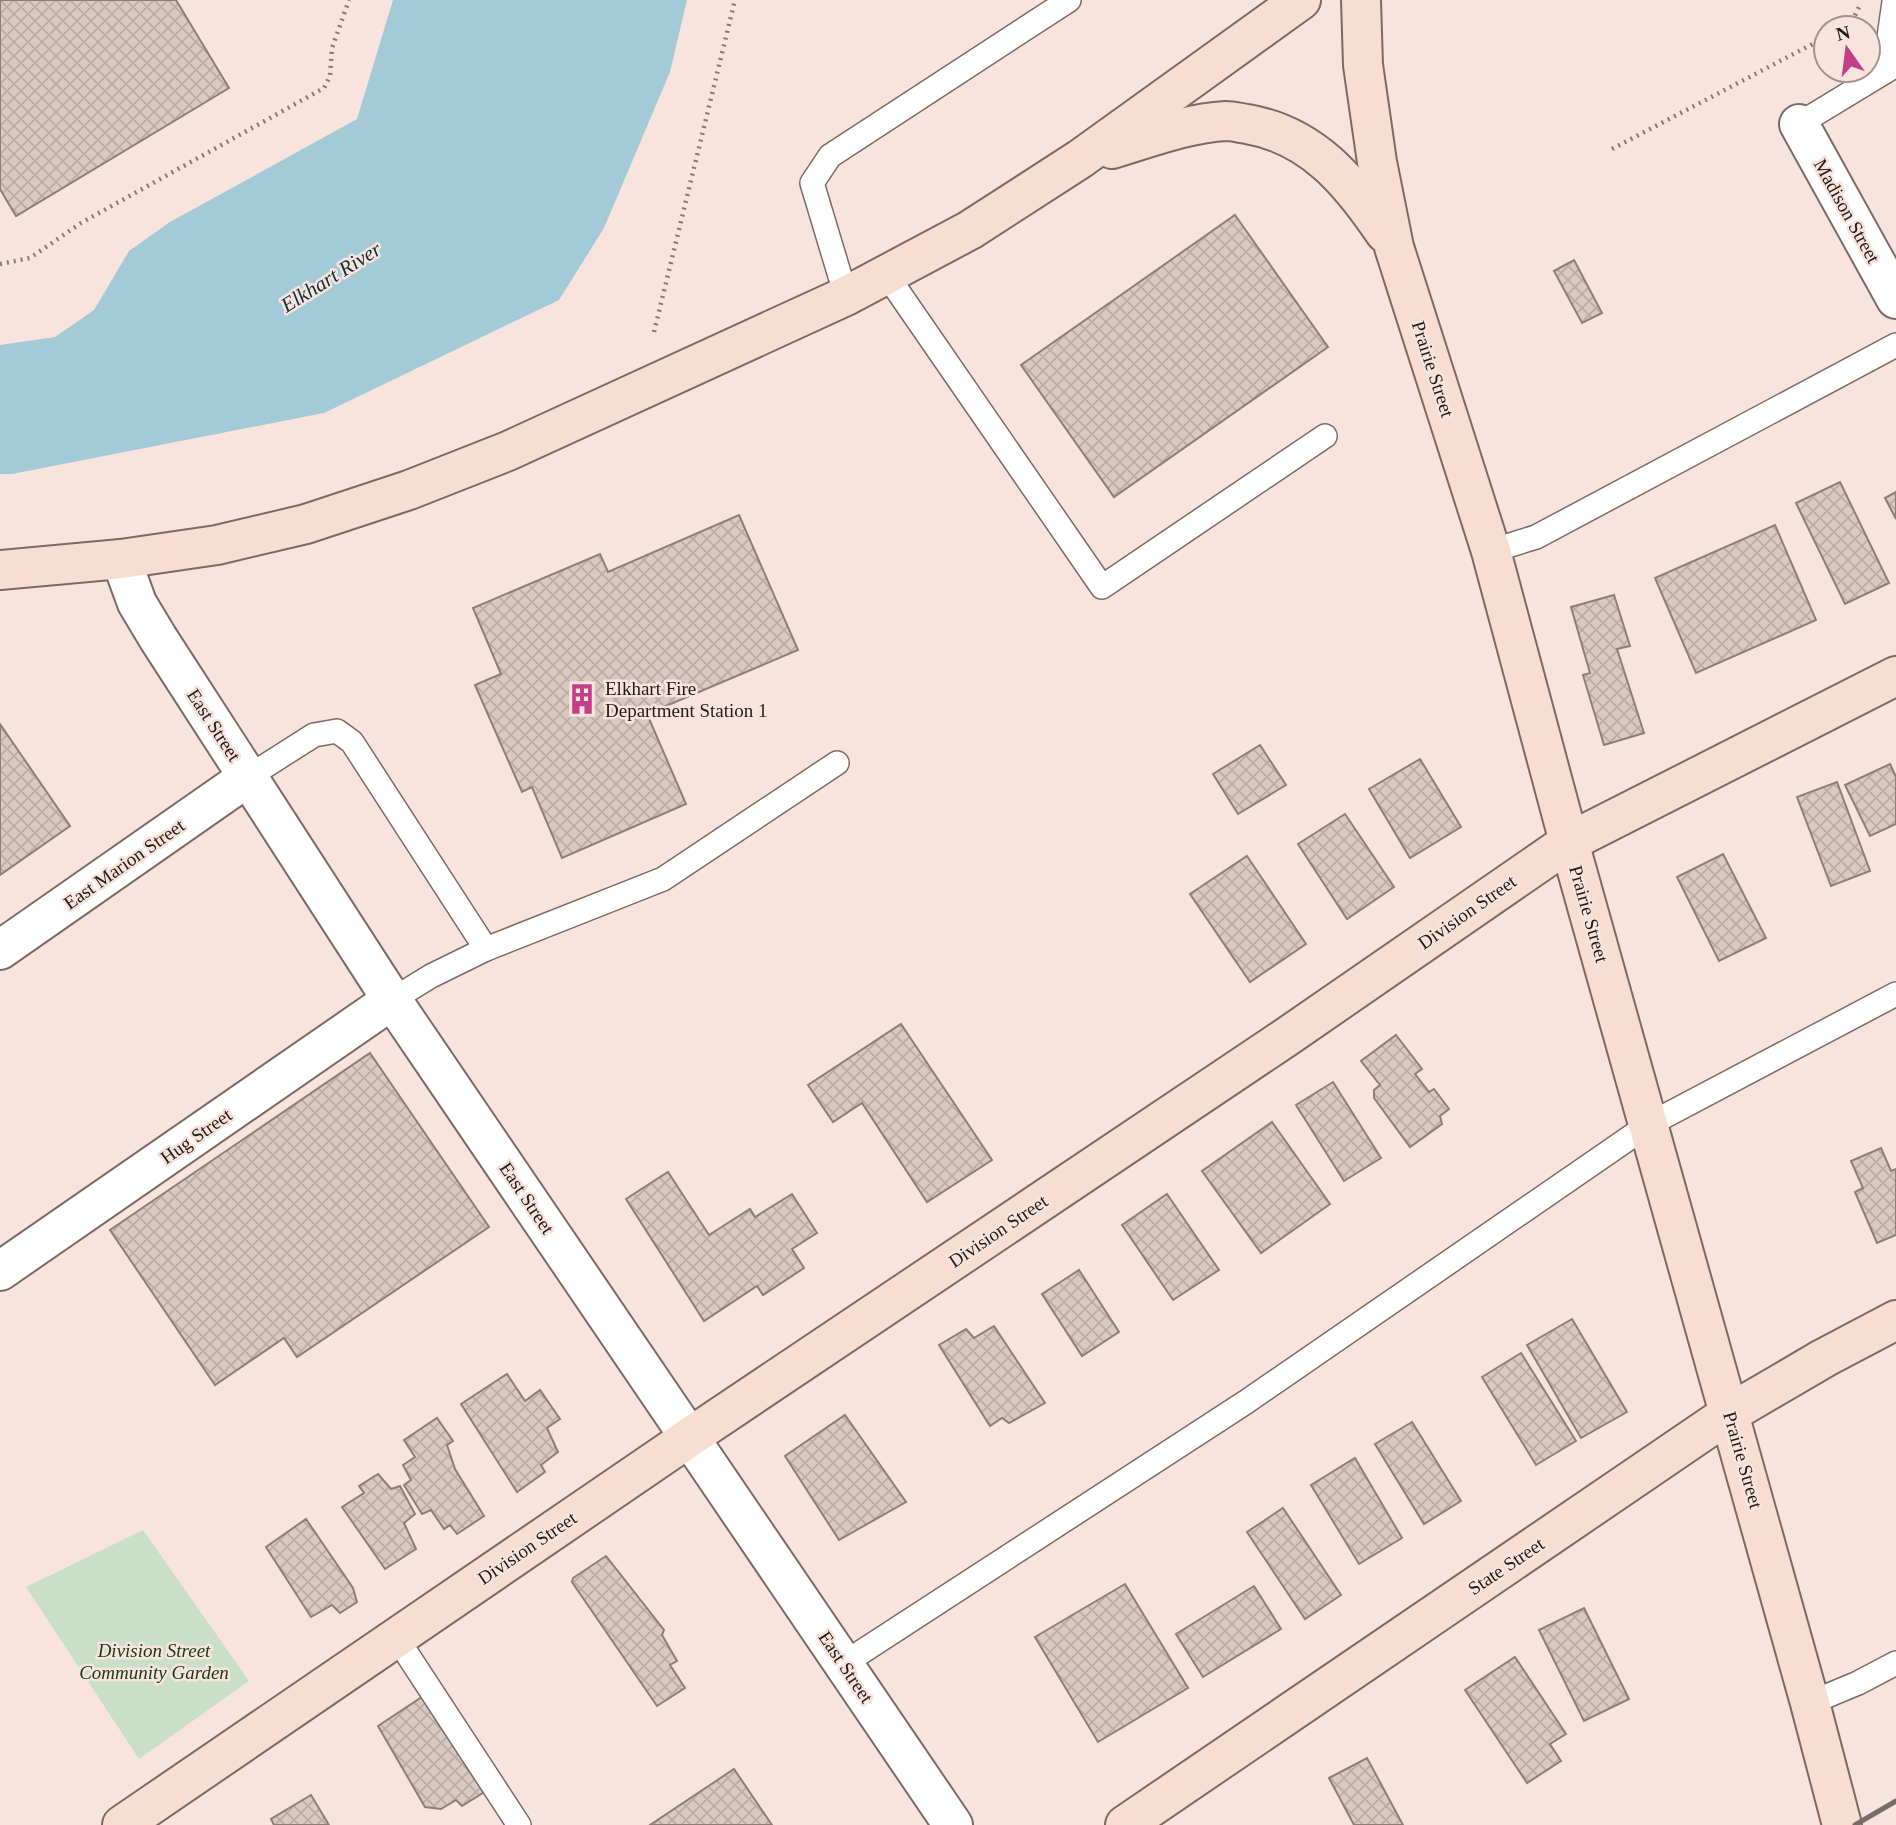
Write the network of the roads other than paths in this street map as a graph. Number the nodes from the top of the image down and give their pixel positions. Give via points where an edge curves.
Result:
1 (1069, 0) edge
2 (1301, 0) edge
3 (1361, 0) edge
4 (1896, 1) edge
5 (1890, 68) edge
6 (1799, 124) joint
7 (1080, 159) junction
8 (1394, 247) junction
9 (886, 274) junction
10 (846, 296) junction
11 (1896, 299) edge
12 (1896, 345) edge
13 (1325, 436) dead end
14 (1491, 551) junction
15 (121, 559) junction
16 (0, 570) edge
17 (1896, 676) edge
18 (837, 763) dead end
19 (248, 777) junction
20 (1569, 842) junction
21 (486, 949) junction
22 (0, 950) edge
23 (1896, 994) edge
24 (392, 1000) junction
25 (1648, 1125) junction
26 (0, 1271) edge
27 (1896, 1320) edge
28 (1730, 1413) junction
29 (690, 1437) junction
30 (396, 1637) junction
31 (1896, 1663) edge
32 (843, 1664) junction
33 (1810, 1703) junction
34 (129, 1823) edge
35 (519, 1825) edge
36 (953, 1825) edge
37 (1125, 1825) edge
38 (1842, 1825) edge

1 - 10 lane via 830,156 813,183
2 - 7 main road
3 - 8 main road, Prairie Street via 1363,65
4 - 5 lane
5 - 6 lane
6 - 11 street, Madison Street
7 - 8 main road via 1171,131 1227,121 1272,128 1317,153 1359,195
7 - 9 main road via 970,230
8 - 14 main road, Prairie Street
9 - 10 main road
9 - 13 lane via 1102,587
10 - 15 main road via 508,451 408,490 306,524 217,545
12 - 14 lane via 1536,537
14 - 20 main road, Prairie Street
15 - 16 main road
15 - 19 street, East Street via 144,614
17 - 20 main road, Division Street
18 - 21 lane via 663,879
19 - 21 lane via 314,735 337,731 352,742
19 - 22 street, East Marion Street
19 - 24 street, East Street
20 - 25 main road, Prairie Street
20 - 29 main road, Division Street via 1274,1046
21 - 24 lane
23 - 25 lane
24 - 26 street, Hug Street
24 - 29 street, East Street
25 - 28 main road, Prairie Street
25 - 32 lane via 1246,1402
27 - 28 main road, State Street
28 - 33 main road, Prairie Street
28 - 37 main road, State Street
29 - 30 main road, Division Street
29 - 32 street, East Street
30 - 34 main road, Division Street
30 - 35 lane
31 - 33 lane
32 - 36 street, East Street
33 - 38 main road, Prairie Street

